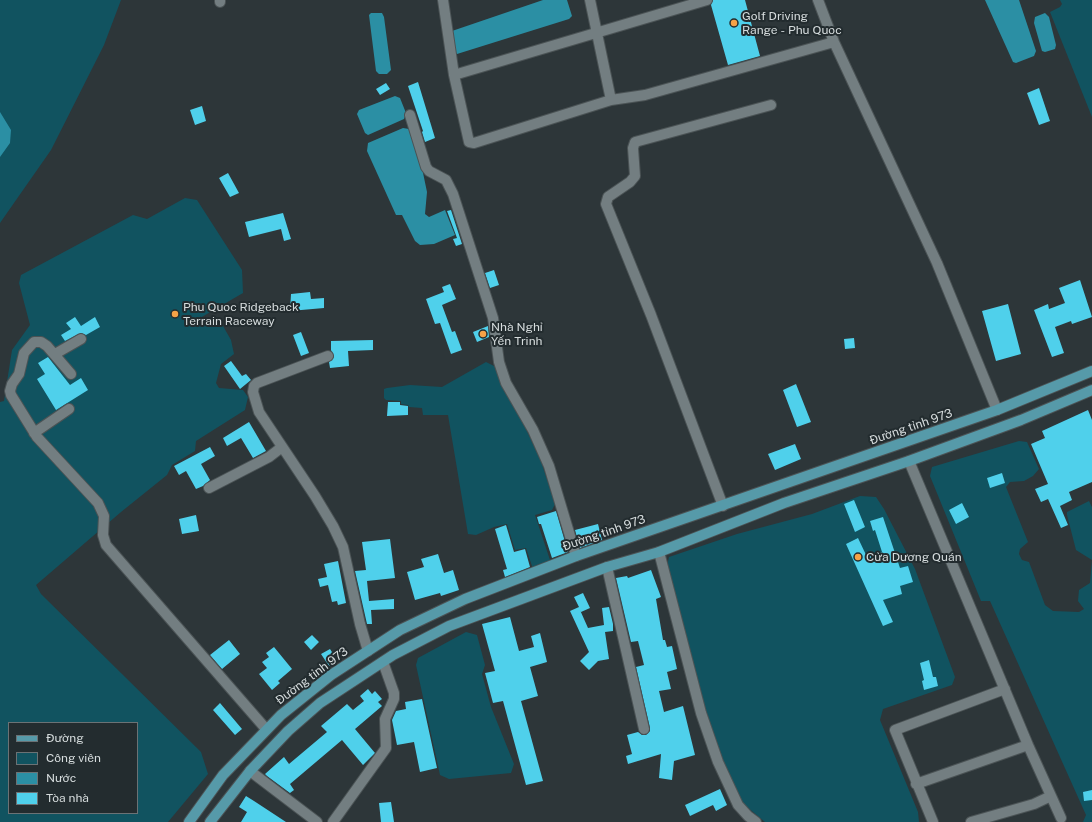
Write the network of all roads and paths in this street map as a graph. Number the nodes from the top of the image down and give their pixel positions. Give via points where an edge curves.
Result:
1 (590, 0) edge
2 (707, 0) edge
3 (818, 0) edge
4 (446, 1) edge
5 (596, 32) junction
6 (834, 42) junction
7 (454, 74) junction
8 (611, 100) junction
9 (771, 105) dead end
10 (410, 115) dead end
11 (81, 339) dead end
12 (55, 354) junction
13 (328, 356) dead end
14 (1092, 371) edge
15 (71, 374) dead end
16 (1092, 390) edge
17 (70, 409) dead end
18 (997, 410) junction
19 (34, 433) junction
20 (282, 447) junction
21 (909, 461) junction
22 (209, 488) dead end
23 (723, 506) junction
24 (659, 552) junction
25 (576, 556) junction
26 (607, 567) junction
27 (368, 651) junction
28 (383, 662) junction
29 (1004, 689) junction
30 (266, 729) junction
31 (644, 729) dead end
32 (1028, 745) junction
33 (250, 771) junction
34 (916, 784) junction
35 (1051, 796) junction
36 (1061, 818) dead end
37 (189, 822) edge
38 (210, 822) edge
39 (317, 822) edge
40 (333, 822) edge
41 (756, 822) edge
42 (933, 822) edge
43 (971, 822) edge

1 - 5 street
2 - 5 street
3 - 6 street
4 - 7 street
5 - 7 street
5 - 8 street
6 - 8 street via 645,95
6 - 18 street via 937,263
7 - 8 street via 469,142 472,143
9 - 23 street via 636,142 633,148 635,176 608,197 606,204
10 - 25 street via 426,167 429,172 446,180 454,194 494,318 499,362 506,383 533,430 549,466
11 - 12 street
12 - 15 street
12 - 19 street via 40,342 34,342 24,353 10,390
13 - 20 street via 254,386 253,392 259,412
14 - 18 main road, Đường tỉnh 973
16 - 21 main road via 1021,420
17 - 19 street
18 - 23 main road, Đường tỉnh 973
19 - 30 street via 98,503 104,516 103,535 106,545
20 - 22 street via 269,457
20 - 27 street via 330,520 343,547
21 - 24 main road via 784,503
21 - 29 street
23 - 25 main road, Đường tỉnh 973
24 - 26 main road
24 - 41 street via 701,713 718,762 738,804
25 - 27 main road, Đường tỉnh 973 via 464,599 400,630
26 - 28 main road via 449,626
26 - 31 street
27 - 30 main road, Đường tỉnh 973 via 331,675
28 - 33 main road via 320,703 288,731
28 - 40 street via 394,693 386,719 386,748
29 - 32 street
29 - 34 street via 895,730
30 - 37 main road, Đường tỉnh 973 via 223,775
32 - 34 street
32 - 35 street
33 - 38 main road
33 - 39 street
34 - 42 street
35 - 36 street
35 - 43 street via 1034,804

